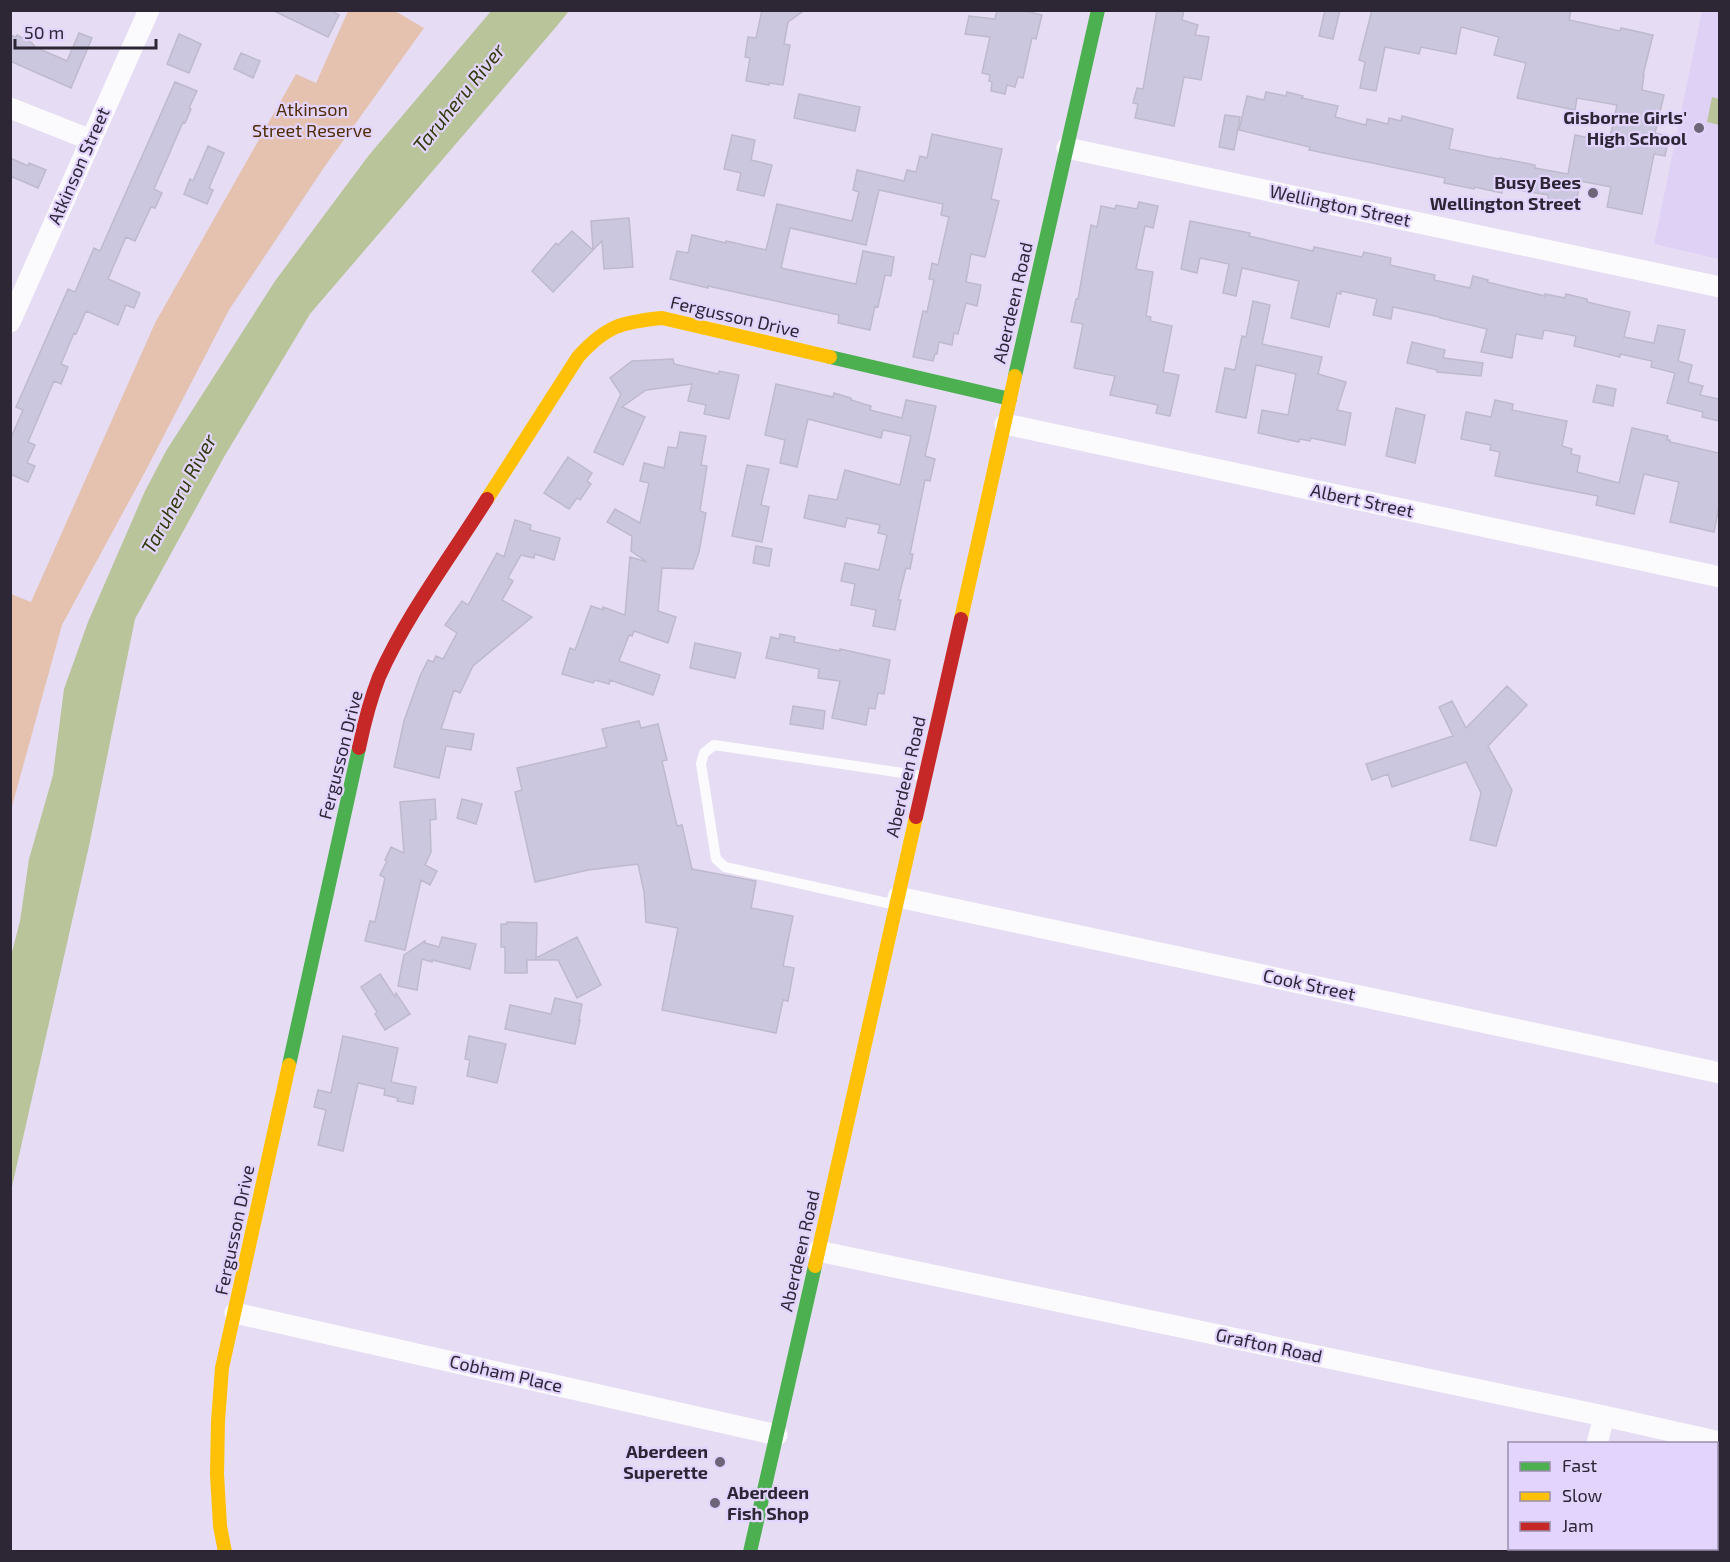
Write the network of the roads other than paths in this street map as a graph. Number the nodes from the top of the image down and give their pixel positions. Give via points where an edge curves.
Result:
1 (149, 10) edge
2 (1098, 10) edge
3 (10, 108) edge
4 (91, 140) junction
5 (1067, 148) junction
6 (1719, 287) edge
7 (10, 322) edge
8 (1010, 399) junction
9 (1005, 424) junction
10 (1719, 577) edge
11 (925, 776) junction
12 (897, 901) junction
13 (1719, 1073) edge
14 (818, 1251) junction
15 (235, 1313) junction
16 (1604, 1416) junction
17 (777, 1435) junction
18 (1597, 1442) edge
19 (1719, 1442) edge
20 (225, 1551) edge
21 (750, 1551) edge

1 - 4 street, Atkinson Street
2 - 5 street, Aberdeen Road
3 - 4 street
4 - 7 street, Atkinson Street
5 - 6 street, Wellington Street
5 - 8 street, Aberdeen Road
8 - 9 street, Aberdeen Road
8 - 15 street, Fergusson Drive via 662,318 635,320 610,328 594,339 405,627 379,678 365,720
9 - 10 street, Albert Street
9 - 11 street, Aberdeen Road
11 - 12 street, Aberdeen Road
11 - 12 lane via 714,745 704,753 701,764 716,859 725,867
12 - 13 street, Cook Street
12 - 14 street, Aberdeen Road
14 - 16 street, Grafton Road
14 - 17 street, Aberdeen Road
15 - 17 street, Cobham Place
15 - 20 street, Fergusson Drive via 222,1368 217,1430 217,1488
16 - 18 street
16 - 19 street, Grafton Road
17 - 21 street, Aberdeen Road

